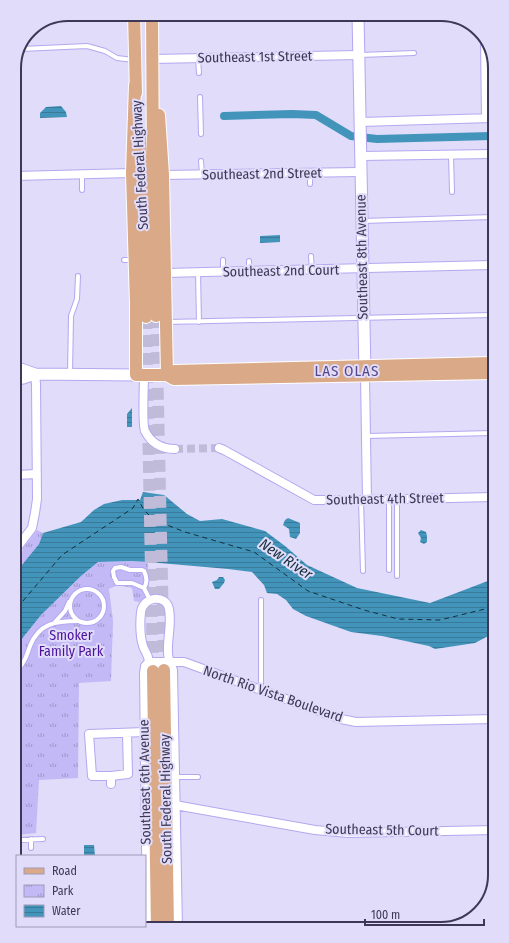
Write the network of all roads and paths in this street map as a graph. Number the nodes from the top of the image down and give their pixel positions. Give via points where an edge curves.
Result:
1 (134, 21) edge
2 (152, 21) edge
3 (358, 21) edge
4 (26, 49) edge
5 (414, 54) dead end
6 (359, 55) junction
7 (486, 56) edge
8 (198, 58) junction
9 (152, 59) junction
10 (135, 60) junction
11 (199, 73) dead end
12 (135, 84) junction
13 (152, 86) junction
14 (200, 97) dead end
15 (488, 98) edge
16 (488, 118) edge
17 (361, 125) junction
18 (201, 134) dead end
19 (361, 152) junction
20 (451, 154) junction
21 (488, 154) edge
22 (201, 161) dead end
23 (361, 172) junction
24 (132, 173) junction
25 (310, 173) junction
26 (82, 174) junction
27 (202, 174) junction
28 (163, 175) junction
29 (21, 176) edge
30 (310, 184) dead end
31 (82, 190) dead end
32 (452, 192) dead end
33 (488, 218) edge
34 (362, 221) junction
35 (311, 256) dead end
36 (223, 260) dead end
37 (249, 261) dead end
38 (488, 265) edge
39 (362, 268) junction
40 (312, 270) junction
41 (249, 271) junction
42 (198, 272) junction
43 (223, 272) junction
44 (165, 273) junction
45 (78, 276) dead end
46 (488, 315) edge
47 (364, 318) junction
48 (156, 319) junction
49 (198, 322) junction
50 (488, 364) edge
51 (21, 369) edge
52 (365, 371) junction
53 (488, 373) edge
54 (35, 374) junction
55 (70, 374) junction
56 (140, 375) junction
57 (167, 375) junction
58 (21, 378) edge
59 (488, 433) edge
60 (366, 436) junction
61 (219, 448) tunnel mouth
62 (175, 449) tunnel mouth
63 (37, 474) junction
64 (21, 475) edge
65 (488, 497) edge
66 (364, 500) junction
67 (393, 500) junction
68 (21, 542) edge
69 (389, 570) dead end
70 (363, 571) dead end
71 (397, 576) dead end
72 (144, 588) junction
73 (70, 600) junction
74 (150, 600) junction
75 (261, 600) dead end
76 (79, 621) junction
77 (54, 623) junction
78 (21, 665) edge
79 (159, 666) junction
80 (260, 690) junction
81 (488, 719) edge
82 (144, 732) junction
83 (127, 733) junction
84 (198, 777) dead end
85 (175, 778) junction
86 (175, 806) junction
87 (488, 830) edge
88 (30, 839) junction
89 (43, 839) dead end
90 (21, 840) edge
91 (31, 848) dead end
92 (146, 855) edge
93 (146, 863) edge
94 (147, 922) edge
95 (156, 922) edge
96 (168, 922) edge
97 (178, 922) edge

1 - 10 main road, South Federal Highway
2 - 9 main road
3 - 6 main road, Southeast 8th Avenue
4 - 10 lane via 87,46 105,51 117,58
5 - 6 lane
6 - 8 street, Southeast 1st Street
6 - 17 main road, Southeast 8th Avenue
7 - 15 street
8 - 9 street, Southeast 1st Street
8 - 11 lane
9 - 13 main road
10 - 12 main road, South Federal Highway
12 - 24 main road
12 - 48 main road, South Federal Highway
13 - 28 main road via 159,110
13 - 48 main road, South Federal Highway
14 - 18 lane
16 - 17 street
17 - 19 main road, Southeast 8th Avenue
19 - 20 street
19 - 23 main road, Southeast 8th Avenue
20 - 21 street
20 - 32 lane
22 - 27 lane
23 - 25 street, Southeast 2nd Street
23 - 34 main road, Southeast 8th Avenue
24 - 26 street
24 - 56 main road via 129,260
25 - 27 street, Southeast 2nd Street
25 - 30 lane
26 - 29 street
26 - 31 lane
27 - 28 street, Southeast 2nd Street
28 - 44 main road
33 - 34 lane
34 - 39 main road, Southeast 8th Avenue
35 - 40 lane
36 - 43 lane
37 - 41 lane
38 - 39 street, Southeast 2nd Court
39 - 40 street, Southeast 2nd Court
39 - 47 main road, Southeast 8th Avenue
40 - 41 street, Southeast 2nd Court
41 - 43 street, Southeast 2nd Court
42 - 43 street, Southeast 2nd Court
42 - 44 street, Southeast 2nd Court
42 - 49 lane
44 - 48 main road
45 - 55 lane via 77,299 71,316
46 - 47 lane
47 - 49 lane
47 - 52 main road, Southeast 8th Avenue
48 - 49 lane
48 - 57 main road
50 - 52 main road
51 - 54 main road
52 - 53 main road
52 - 57 main road via 174,380
52 - 60 street, Southeast 8th Avenue
54 - 55 main road
54 - 58 main road
54 - 63 street
55 - 56 main road
56 - 57 main road
56 - 62 street via 144,430 162,447
59 - 60 lane
60 - 66 street, Southeast 8th Avenue
61 - 66 street, Southeast 4th Street via 314,500
63 - 64 street
63 - 68 street via 37,499 32,528
65 - 67 street, Southeast 4th Street
66 - 67 street, Southeast 4th Street
66 - 70 lane
67 - 69 lane
67 - 71 lane
72 - 72 lane via 132,583 117,583 113,571 121,567 144,571 147,579
72 - 74 lane
73 - 76 lane via 72,614
73 - 76 lane via 80,590 86,589 97,591 104,600 102,616 86,623
73 - 77 lane via 65,611
74 - 79 street via 141,610 141,640 143,648
74 - 79 street via 162,600 169,609 168,652
75 - 80 lane
76 - 77 lane
77 - 78 lane via 35,635
79 - 80 street, North Rio Vista Boulevard via 184,662
79 - 82 street, Southeast 6th Avenue via 145,666
79 - 85 street via 173,670
79 - 95 main road, South Federal Highway
79 - 96 main road, South Federal Highway
80 - 81 street, North Rio Vista Boulevard via 356,722
82 - 83 street
82 - 92 street, Southeast 6th Avenue
83 - 83 street via 89,734 92,776 111,780 128,774
84 - 85 lane
85 - 86 street
86 - 87 street, Southeast 5th Court via 315,830 348,833
86 - 97 street
88 - 89 lane
88 - 90 lane
88 - 91 lane
93 - 94 street, Southeast 6th Avenue

